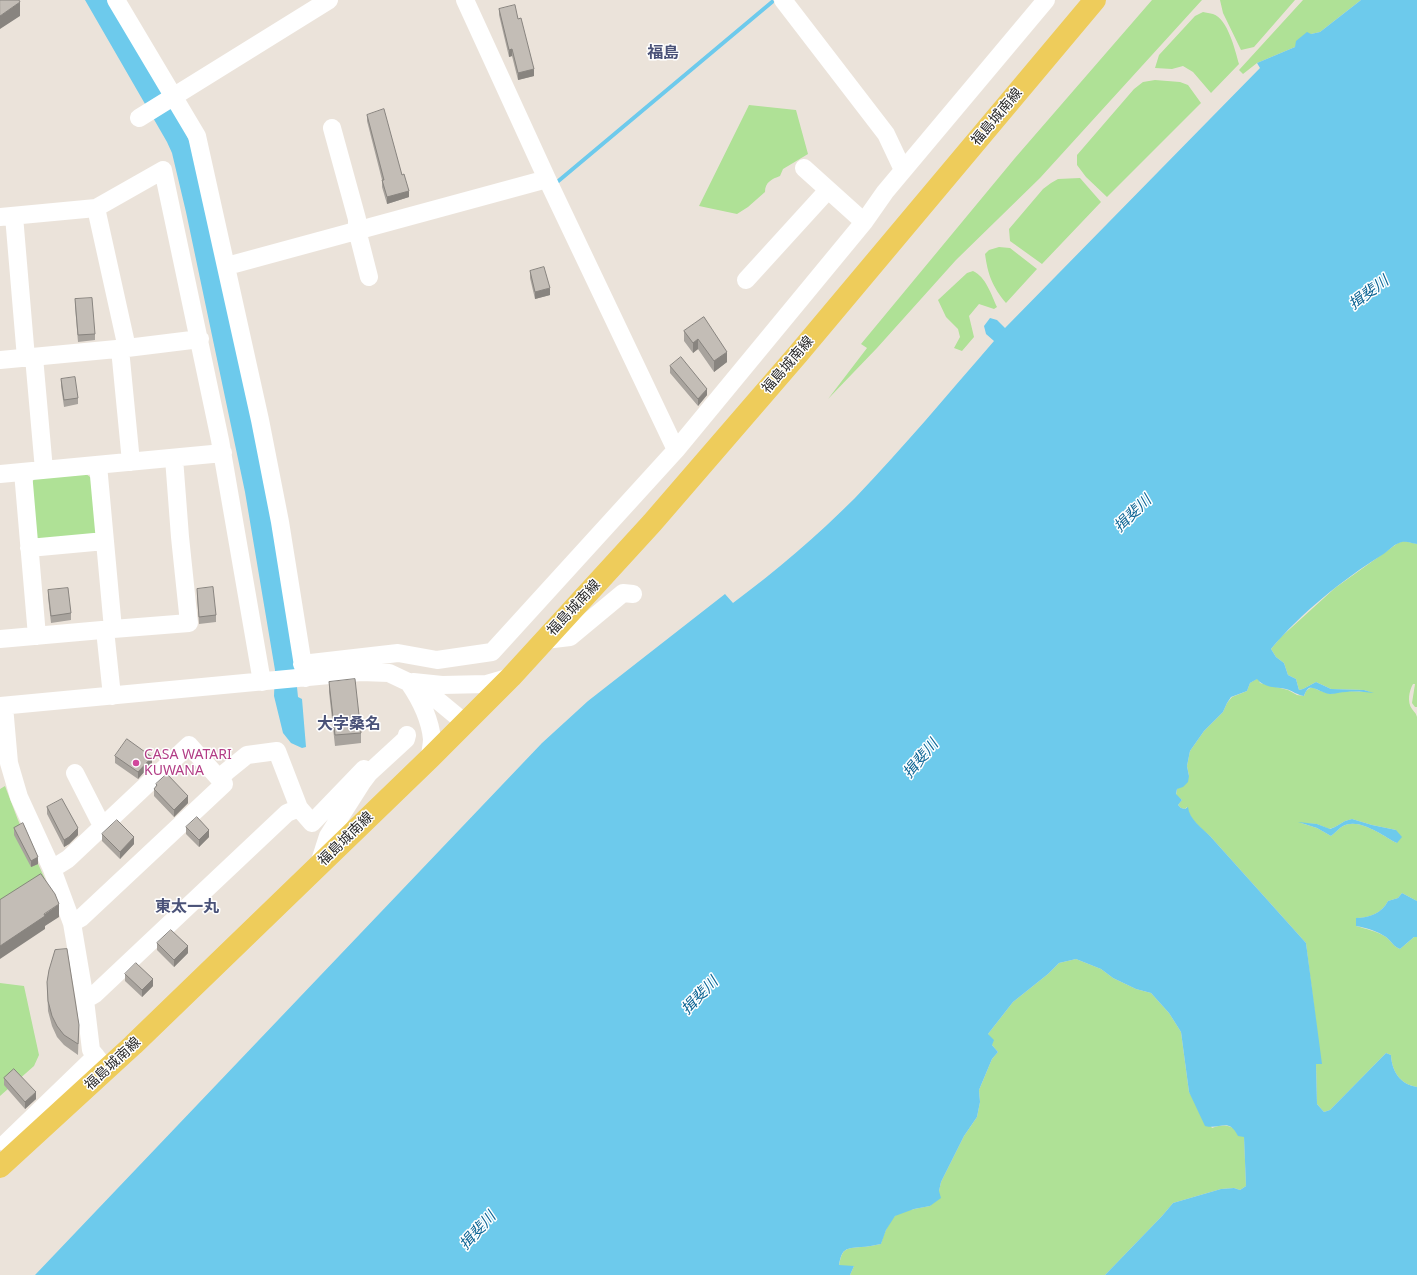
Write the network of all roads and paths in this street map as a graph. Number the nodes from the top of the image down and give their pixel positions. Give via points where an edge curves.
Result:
1 (116, 0) edge
2 (329, 0) edge
3 (465, 0) edge
4 (784, 0) edge
5 (1046, 0) edge
6 (1095, 0) edge
7 (173, 97) junction
8 (139, 118) dead end
9 (332, 128) dead end
10 (804, 168) dead end
11 (903, 170) junction
12 (547, 179) junction
13 (828, 190) junction
14 (96, 208) junction
15 (7, 217) edge
16 (864, 222) junction
17 (357, 230) junction
18 (227, 266) junction
19 (369, 277) dead end
20 (746, 280) dead end
21 (200, 339) junction
22 (124, 348) junction
23 (30, 358) junction
24 (0, 360) edge
25 (676, 450) junction
26 (223, 454) junction
27 (174, 458) junction
28 (131, 462) junction
29 (98, 465) junction
30 (44, 470) junction
31 (23, 472) junction
32 (0, 474) edge
33 (105, 541) junction
34 (29, 548) junction
35 (633, 594) dead end
36 (109, 630) junction
37 (37, 636) junction
38 (0, 639) edge
39 (545, 640) junction
40 (301, 673) junction
41 (511, 677) junction
42 (262, 682) junction
43 (408, 682) junction
44 (112, 696) junction
45 (2, 706) edge
46 (465, 723) junction
47 (407, 735) dead end
48 (430, 758) junction
49 (75, 773) dead end
50 (369, 773) junction
51 (220, 780) junction
52 (299, 808) junction
53 (104, 826) junction
54 (319, 864) junction
55 (52, 870) junction
56 (72, 923) junction
57 (85, 1000) junction
58 (102, 1063) junction
59 (5, 1150) edge

1 - 7 street
2 - 7 street
3 - 12 street
4 - 11 street via 886,134
5 - 11 street
6 - 39 main road, 福島城南線 via 798,354 652,523
7 - 8 street
7 - 18 street via 197,136
9 - 17 street via 357,219
10 - 13 street
11 - 16 street
12 - 17 street
12 - 25 street
13 - 16 street
13 - 20 street
14 - 15 street
14 - 21 street via 163,170
14 - 22 street
15 - 23 street
16 - 25 street
17 - 18 street
17 - 19 street
18 - 40 street via 280,522
21 - 22 street
21 - 26 street
22 - 23 street
22 - 28 street
23 - 24 street
23 - 30 street
25 - 40 street via 492,652 437,660 398,653
26 - 27 street
26 - 42 street
27 - 28 street
27 - 36 street via 189,623
28 - 29 street
29 - 30 street
29 - 33 street
30 - 31 street
31 - 32 street
31 - 34 street
33 - 34 street
33 - 36 street
34 - 37 street
35 - 39 street via 623,593 570,637
36 - 37 street
36 - 44 street
37 - 38 street
39 - 41 main road, 福島城南線
40 - 42 street
40 - 43 street via 389,673
41 - 43 street via 473,685
41 - 46 main road, 福島城南線
42 - 44 street
43 - 46 street via 430,694
43 - 48 street via 417,694 426,715 432,739
44 - 45 street
45 - 55 street via 9,763 19,797
46 - 48 main road, 福島城南線
47 - 50 street via 406,739
48 - 54 main road, 福島城南線
49 - 53 street
50 - 52 street via 364,769 312,823
50 - 54 street via 328,836
51 - 52 street via 247,755 277,752
51 - 53 street via 189,745
51 - 56 street via 224,784 81,918
52 - 57 street via 287,813 95,994
53 - 55 street via 68,860
54 - 58 main road, 福島城南線 via 139,1040
55 - 56 street
56 - 57 street
57 - 58 street via 91,1050
58 - 59 main road, 福島城南線

